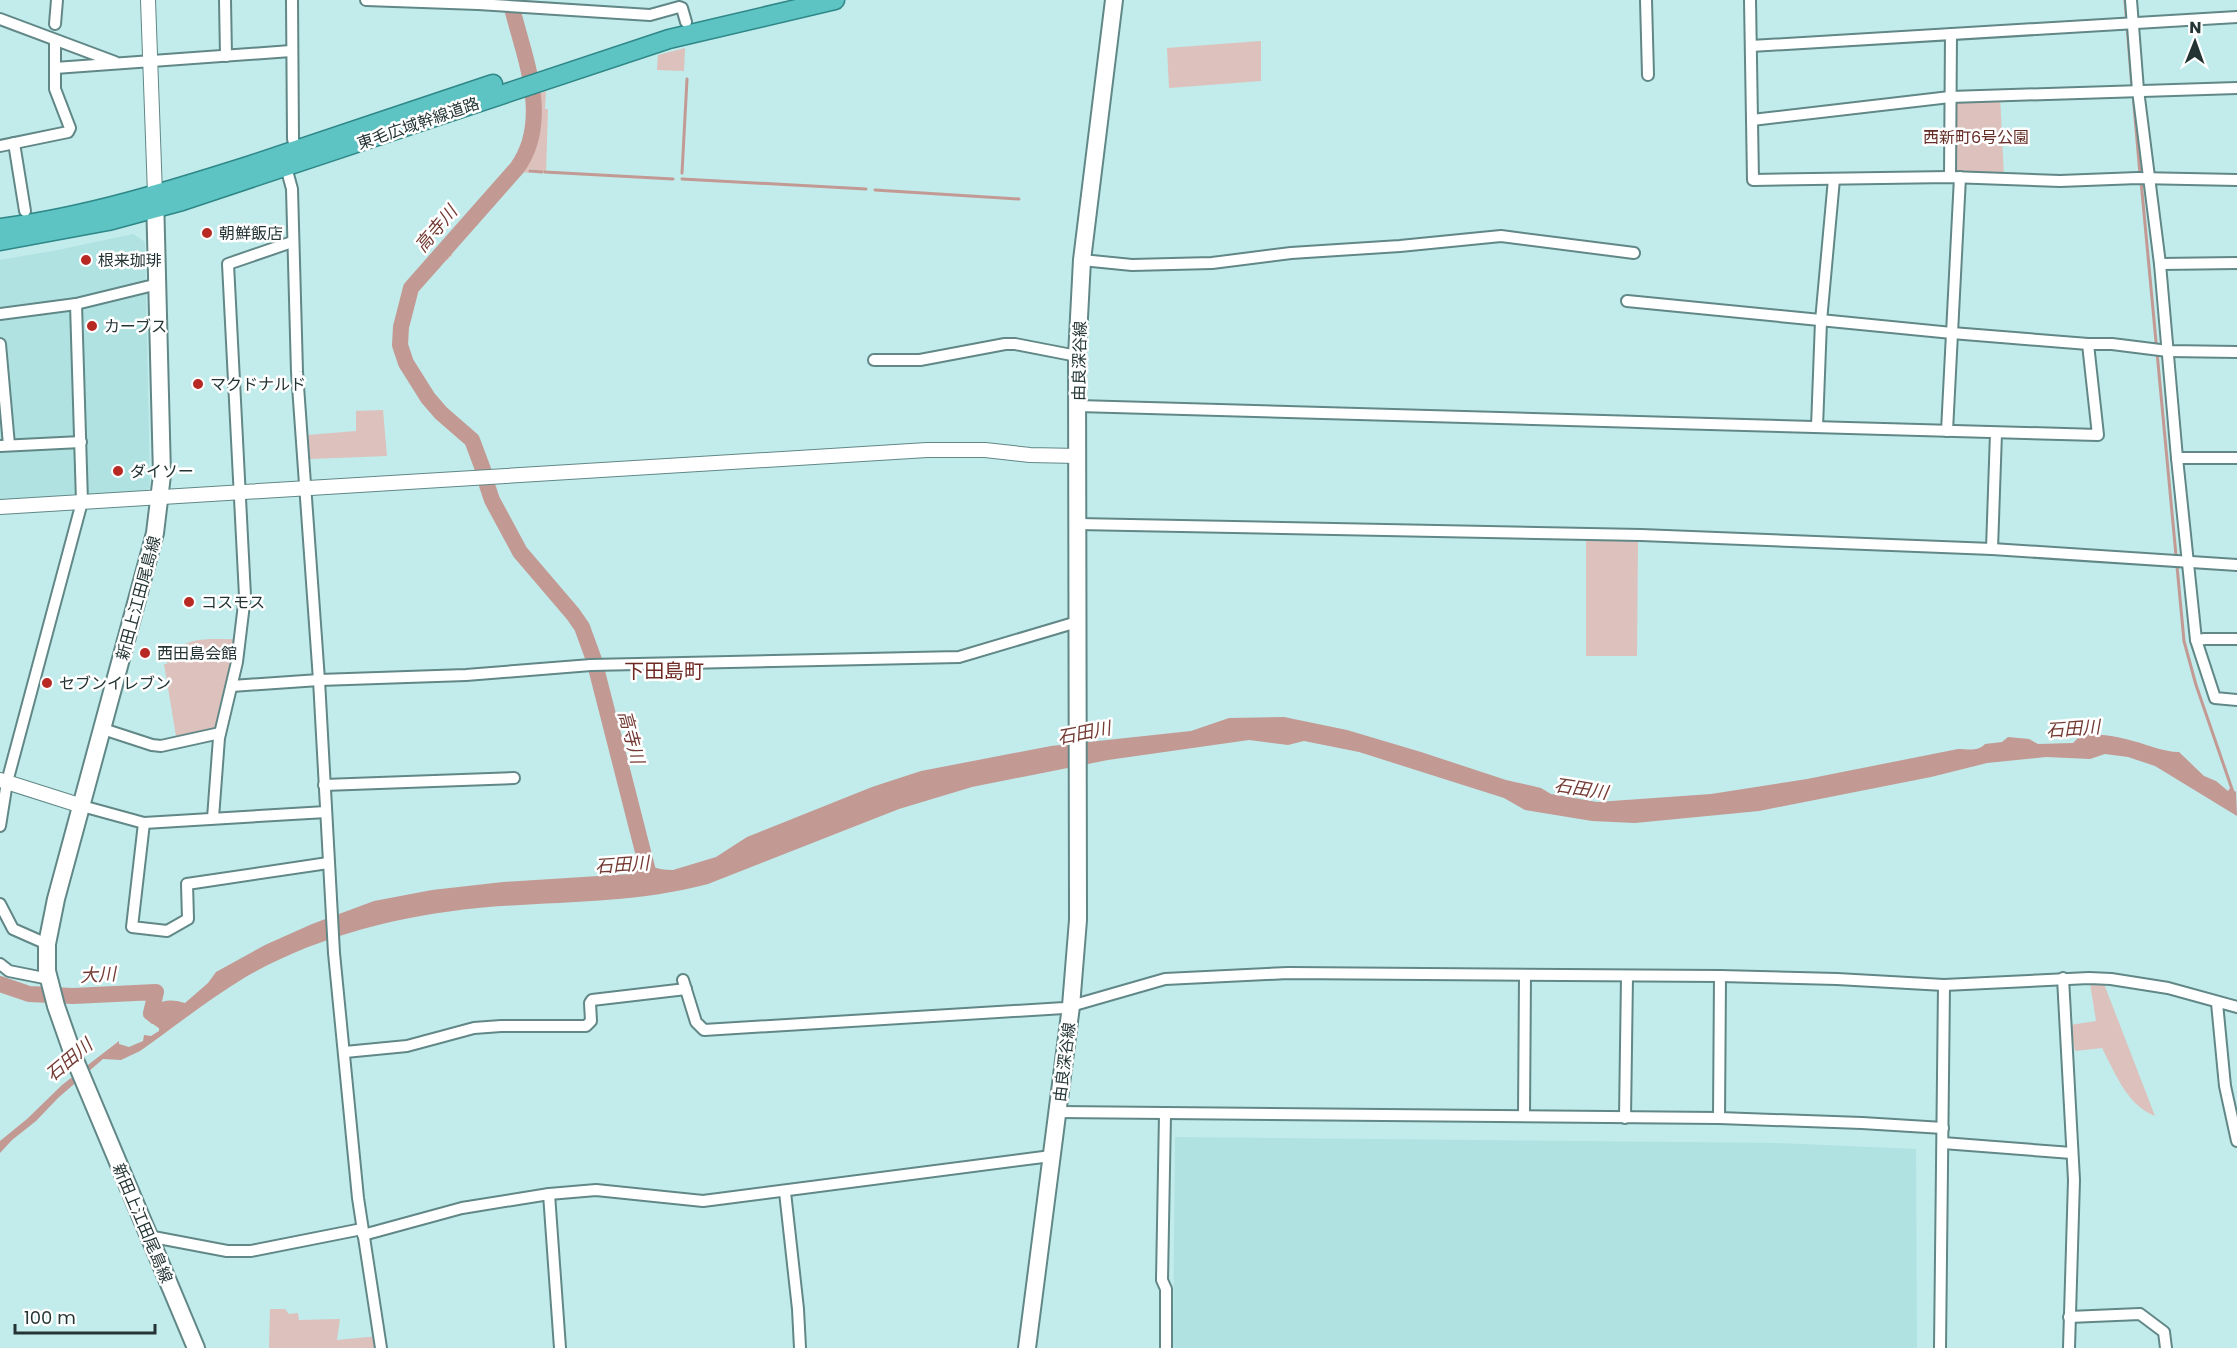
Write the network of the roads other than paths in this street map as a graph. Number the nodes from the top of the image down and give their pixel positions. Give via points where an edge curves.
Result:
1 (57, 0) edge
2 (148, 0) edge
3 (225, 0) edge
4 (292, 0) edge
5 (366, 0) edge
6 (779, 0) edge
7 (835, 0) edge
8 (1114, 0) edge
9 (1646, 0) edge
10 (1750, 0) edge
11 (2130, 0) edge
12 (2237, 17) edge
13 (0, 20) edge
14 (687, 22) junction
15 (2133, 23) junction
16 (54, 24) dead end
17 (1951, 34) junction
18 (55, 40) junction
19 (1751, 46) junction
20 (291, 51) junction
21 (226, 56) junction
22 (151, 61) junction
23 (120, 63) junction
24 (55, 68) junction
25 (1648, 75) dead end
26 (530, 78) junction
27 (2237, 88) edge
28 (2138, 90) junction
29 (1950, 97) junction
30 (1752, 120) junction
31 (14, 143) junction
32 (0, 146) edge
33 (296, 150) junction
34 (286, 167) junction
35 (1955, 177) junction
36 (1834, 178) junction
37 (2148, 179) junction
38 (2237, 180) edge
39 (155, 201) junction
40 (25, 212) dead end
41 (0, 228) edge
42 (0, 241) edge
43 (292, 242) junction
44 (1634, 253) dead end
45 (1082, 260) junction
46 (2237, 263) edge
47 (2160, 264) junction
48 (158, 285) junction
49 (1627, 301) dead end
50 (76, 304) junction
51 (0, 314) edge
52 (1821, 321) junction
53 (1952, 333) junction
54 (0, 344) edge
55 (2088, 344) junction
56 (2168, 351) junction
57 (2237, 352) edge
58 (1077, 356) junction
59 (874, 360) dead end
60 (1078, 406) junction
61 (1817, 427) junction
62 (1947, 431) junction
63 (1996, 433) junction
64 (81, 442) junction
65 (4, 446) edge
66 (1078, 456) junction
67 (2177, 458) junction
68 (2237, 458) edge
69 (306, 490) junction
70 (239, 494) junction
71 (160, 498) junction
72 (82, 502) junction
73 (0, 507) edge
74 (1078, 524) junction
75 (1992, 549) junction
76 (2181, 562) junction
77 (2237, 565) edge
78 (1077, 622) junction
79 (2237, 639) edge
80 (2196, 640) junction
81 (319, 680) junction
82 (232, 686) junction
83 (2237, 700) edge
84 (103, 729) junction
85 (220, 733) junction
86 (514, 778) dead end
87 (4, 781) edge
88 (324, 785) junction
89 (82, 806) junction
90 (326, 812) junction
91 (213, 818) junction
92 (144, 823) junction
93 (0, 826) edge
94 (328, 863) junction
95 (0, 904) edge
96 (46, 944) junction
97 (0, 964) edge
98 (1525, 975) junction
99 (1627, 976) junction
100 (1720, 976) junction
101 (2064, 978) junction
102 (49, 979) junction
103 (1944, 985) junction
104 (2217, 1003) junction
105 (1071, 1006) junction
106 (2237, 1008) edge
107 (345, 1052) junction
108 (1058, 1112) junction
109 (1165, 1113) junction
110 (1524, 1116) junction
111 (1625, 1118) junction
112 (1719, 1118) junction
113 (1942, 1128) junction
114 (2237, 1141) edge
115 (1943, 1143) junction
116 (2072, 1153) junction
117 (1051, 1156) junction
118 (785, 1192) junction
119 (549, 1194) junction
120 (363, 1232) junction
121 (148, 1236) junction
122 (2069, 1317) junction
123 (196, 1348) edge
124 (381, 1348) edge
125 (560, 1348) edge
126 (800, 1348) edge
127 (1027, 1348) edge
128 (1166, 1348) edge
129 (1940, 1348) edge
130 (2069, 1348) edge
131 (2166, 1348) edge

1 - 16 street
2 - 22 street
3 - 21 street
4 - 20 street
5 - 14 street via 651,15 680,7
6 - 14 highway, 東毛広域幹線道路
7 - 26 highway, 東毛広域幹線道路 via 735,22
8 - 45 main road, 由良深谷線
9 - 25 street
10 - 19 street
11 - 15 street
12 - 15 street
13 - 18 street
14 - 26 highway, 東毛広域幹線道路
15 - 17 street
15 - 28 street
17 - 19 street
17 - 29 street
18 - 23 street
18 - 24 street
19 - 30 street
20 - 21 street
20 - 33 street
21 - 22 street
22 - 23 street
22 - 39 street
23 - 24 street
24 - 31 street via 57,96 69,132
26 - 33 highway, 東毛広域幹線道路
26 - 34 highway, 東毛広域幹線道路
27 - 28 street
28 - 29 street
28 - 37 street
29 - 30 street
29 - 35 street
30 - 36 street via 1753,180
31 - 32 street
31 - 40 street
33 - 39 highway, 東毛広域幹線道路
34 - 39 highway, 東毛広域幹線道路
34 - 43 street via 291,189
35 - 36 street
35 - 37 street
35 - 53 street
36 - 52 street
37 - 38 street
37 - 47 street
39 - 41 highway, 東毛広域幹線道路
39 - 42 highway, 東毛広域幹線道路 via 79,227
39 - 48 main road, 新田上江田尾島線
43 - 69 street
43 - 70 street via 228,264
44 - 45 street via 1501,236 1291,252 1212,263 1132,265
45 - 58 main road, 由良深谷線
46 - 47 street
47 - 56 street
48 - 50 street
48 - 71 main road, 新田上江田尾島線
49 - 52 street
50 - 51 street
50 - 64 street
52 - 53 street
52 - 61 street
53 - 55 street
53 - 62 street
54 - 65 street
55 - 56 street
55 - 63 street via 2098,435
56 - 57 street
56 - 67 street
58 - 59 street via 1005,344 920,360
58 - 60 main road, 由良深谷線
60 - 61 street
60 - 66 main road, 由良深谷線
61 - 62 street
62 - 63 street
63 - 75 street
64 - 65 street
64 - 72 street
66 - 69 street via 927,450
66 - 74 main road, 由良深谷線
67 - 68 street
67 - 76 street
69 - 70 street
69 - 81 street
70 - 71 street
70 - 82 street via 245,596
71 - 72 street
71 - 84 main road, 新田上江田尾島線 via 155,533
72 - 73 street
72 - 87 street
74 - 75 street via 1641,535
74 - 78 main road, 由良深谷線
75 - 76 street
76 - 77 street
76 - 80 street
78 - 81 street via 966,657 595,665
78 - 105 main road, 由良深谷線 via 1078,920
79 - 80 street
80 - 83 street via 2215,698
81 - 82 street
81 - 88 street
82 - 85 street
84 - 85 street via 161,746
84 - 89 main road, 新田上江田尾島線
85 - 91 street
86 - 88 street
87 - 89 street
87 - 93 street
88 - 90 street
89 - 92 street
89 - 96 main road, 新田上江田尾島線
90 - 91 street
90 - 94 street
91 - 92 street
92 - 94 street via 132,927 167,931 188,919 188,884
94 - 107 street
95 - 96 street via 13,929
96 - 102 main road, 新田上江田尾島線
97 - 102 street via 9,971
98 - 99 street
98 - 105 street via 1288,974 1166,979
98 - 110 street
99 - 100 street
99 - 111 street
100 - 103 street
100 - 112 street
101 - 103 street
101 - 104 street via 2111,979 2168,988
101 - 116 street
102 - 121 main road, 新田上江田尾島線 via 75,1060
103 - 113 street
104 - 106 street
104 - 114 street via 2225,1086
105 - 107 street via 704,1030 696,1022 685,984 592,1000 591,1021 586,1026 474,1028 407,1046
105 - 108 main road, 由良深谷線
107 - 120 street
108 - 109 street
108 - 117 main road, 由良深谷線
109 - 110 street
109 - 128 street via 1162,1280 1166,1289
110 - 111 street
111 - 112 street
112 - 113 street
113 - 115 street
115 - 116 street
115 - 129 street
116 - 122 street
117 - 118 street
117 - 127 main road, 由良深谷線
118 - 119 street via 703,1201 596,1190
118 - 126 street
119 - 120 street via 462,1208
119 - 125 street
120 - 121 street via 251,1251 227,1251
120 - 124 street
121 - 123 main road, 新田上江田尾島線
122 - 130 street
122 - 131 street via 2140,1314 2164,1332

